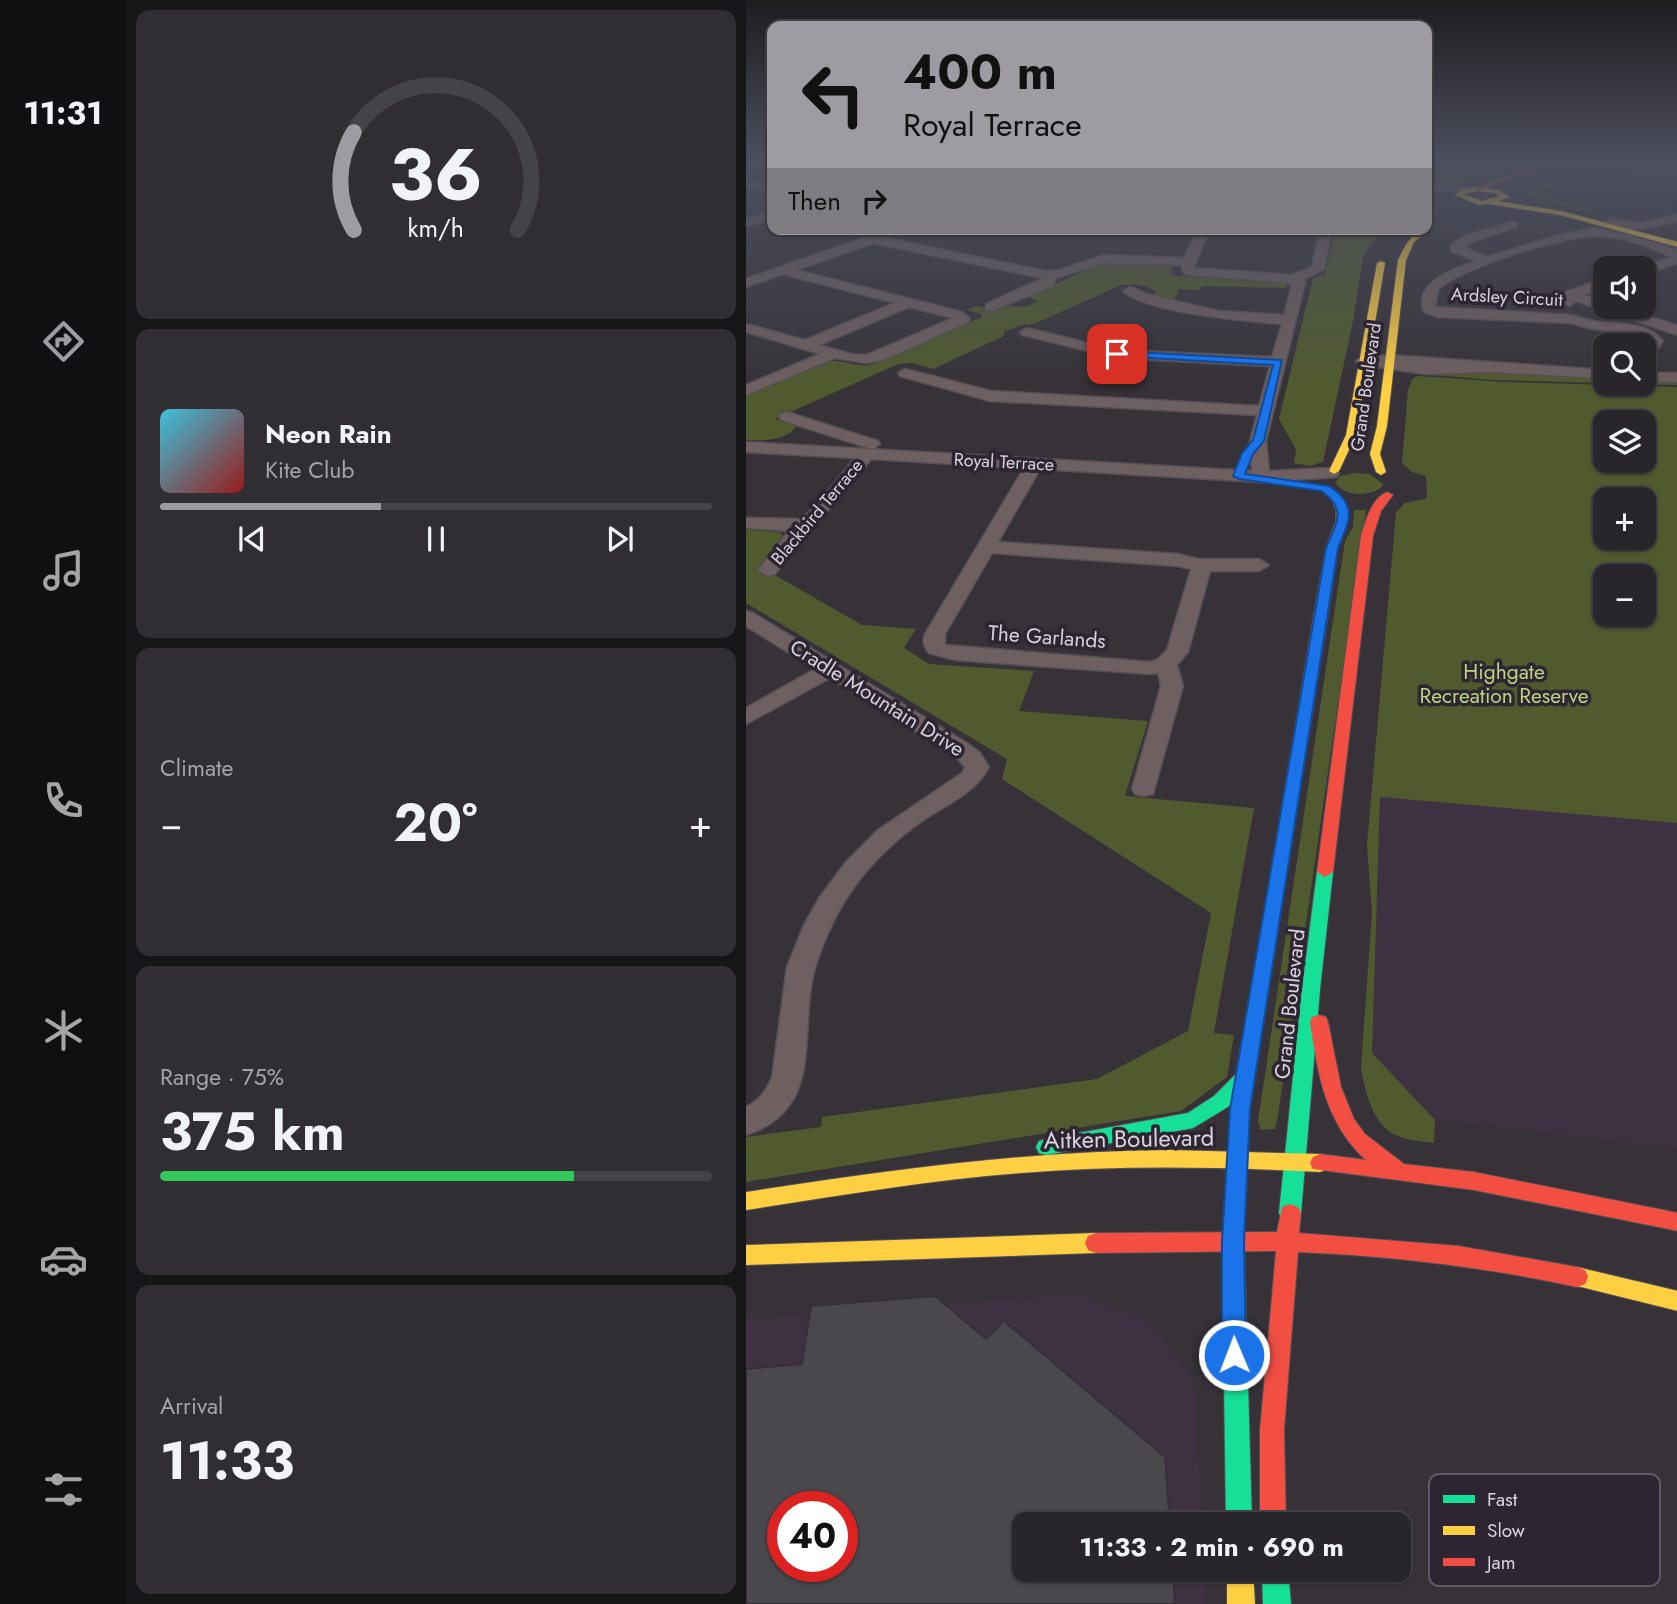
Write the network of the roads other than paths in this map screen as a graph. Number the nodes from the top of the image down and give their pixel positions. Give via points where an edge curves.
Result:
1 (878, 237) joint
2 (1200, 237) edge
3 (1324, 237) edge
4 (1416, 237) edge
5 (1479, 237) edge
6 (1562, 237) edge
7 (1571, 237) edge
8 (1615, 237) edge
9 (1655, 237) edge
10 (1567, 238) junction
11 (1678, 243) edge
12 (1385, 250) dead end
13 (1678, 257) edge
14 (1487, 261) junction
15 (1188, 262) junction
16 (1656, 265) edge
17 (782, 270) junction
18 (1051, 275) junction
19 (1294, 279) junction
20 (746, 283) edge
21 (1593, 287) edge
22 (1130, 291) dead end
23 (1571, 295) junction
24 (909, 302) junction
25 (991, 307) dead end
26 (1572, 319) junction
27 (1290, 320) junction
28 (746, 328) edge
29 (1027, 332) dead end
30 (1678, 332) edge
31 (1641, 333) edge
32 (772, 335) junction
33 (1656, 336) edge
34 (806, 345) junction
35 (746, 346) edge
36 (835, 353) junction
37 (1279, 362) junction
38 (1363, 362) junction
39 (1389, 363) junction
40 (905, 373) dead end
41 (1593, 373) edge
42 (1656, 377) edge
43 (1678, 378) edge
44 (746, 390) edge
45 (1266, 411) junction
46 (787, 417) dead end
47 (815, 426) junction
48 (1258, 441) junction
49 (746, 447) edge
50 (779, 449) junction
51 (869, 449) junction
52 (1035, 464) junction
53 (1381, 472) junction
54 (1239, 476) junction
55 (1261, 477) junction
56 (1331, 482) junction
57 (1387, 495) junction
58 (747, 524) edge
59 (805, 524) junction
60 (988, 547) junction
61 (1198, 565) junction
62 (1259, 565) dead end
63 (768, 570) dead end
64 (746, 617) edge
65 (1165, 664) junction
66 (830, 669) junction
67 (746, 717) edge
68 (1144, 789) dead end
69 (1311, 989) junction
70 (1245, 1077) junction
71 (746, 1122) edge
72 (1238, 1161) junction
73 (1294, 1163) junction
74 (1406, 1171) junction
75 (903, 1179) junction
76 (746, 1201) edge
77 (1678, 1222) edge
78 (1233, 1241) junction
79 (1287, 1241) junction
80 (746, 1255) edge
81 (1678, 1301) edge
82 (1239, 1512) edge
83 (1273, 1512) edge
84 (1241, 1582) edge
85 (1276, 1582) edge
86 (1241, 1604) edge
87 (1277, 1604) edge

1 - 17 street
1 - 18 street
2 - 15 street
3 - 19 street via 1318,269
4 - 39 street, Grand Boulevard via 1402,260
5 - 14 street via 1455,248
6 - 10 street
7 - 10 street, Ardsley Circuit
8 - 13 street, Ardsley Circuit
9 - 11 street
10 - 14 street, Ardsley Circuit
12 - 38 street, Grand Boulevard
13 - 16 street, Ardsley Circuit
14 - 26 street, Ardsley Circuit via 1439,282 1429,296 1429,309 1447,314
15 - 18 street via 1098,255
15 - 19 street via 1186,270 1195,273
17 - 20 street
17 - 24 street
18 - 25 street via 1048,283 1018,300
19 - 27 street via 1299,285
21 - 23 street, Ardsley Circuit
22 - 27 street via 1143,297 1181,300 1227,316
23 - 26 street, Ardsley Circuit
23 - 30 street
24 - 34 street
24 - 36 street via 963,319 876,358
26 - 31 street, Ardsley Circuit
27 - 37 street
28 - 32 street
29 - 37 street via 1117,354
30 - 33 street
32 - 34 street
32 - 35 street
34 - 36 street
36 - 44 street
37 - 45 street
38 - 39 street
38 - 56 street, Grand Boulevard via 1351,435
39 - 41 street
39 - 53 street, Grand Boulevard via 1382,426 1373,447 1373,459
40 - 45 street via 990,396
42 - 43 street
45 - 48 street
46 - 47 street
47 - 50 street
47 - 51 street
48 - 54 street
48 - 55 street
49 - 50 street, Royal Terrace
50 - 51 street, Royal Terrace
51 - 52 street, Royal Terrace
51 - 59 street, Blackbird Terrace via 820,513
52 - 54 street, Royal Terrace
52 - 60 street, The Garlands
53 - 56 street via 1358,468
53 - 57 street, Grand Boulevard via 1394,482
54 - 55 street, Royal Terrace
55 - 56 street, Royal Terrace
56 - 57 street via 1358,499
56 - 70 street, Grand Boulevard via 1344,519 1332,548
57 - 69 street, Grand Boulevard via 1375,510 1367,536
58 - 59 street
59 - 63 street, Blackbird Terrace
60 - 61 street
60 - 65 street, The Garlands via 935,634 936,649 1150,668
61 - 62 street
61 - 65 street via 1201,570 1177,652
64 - 66 street, Cradle Mountain Drive
65 - 68 street via 1172,686
66 - 67 street
66 - 71 street, Cradle Mountain Drive via 962,750 977,767 972,777 880,841 841,886 813,934 800,970 787,1086 775,1106
69 - 73 street, Grand Boulevard
69 - 74 street via 1346,1128 1365,1153
70 - 72 street, Grand Boulevard
70 - 75 street via 1221,1102 1193,1120
72 - 73 street, Aitken Boulevard
72 - 75 street, Aitken Boulevard via 1063,1161
72 - 78 street, Grand Boulevard
73 - 74 street, Aitken Boulevard
73 - 79 street, Grand Boulevard
74 - 77 street, Aitken Boulevard via 1599,1203
75 - 76 street, Aitken Boulevard
78 - 79 street
78 - 80 street
78 - 82 street, Grand Boulevard
79 - 81 street via 1467,1257
79 - 83 street, Grand Boulevard via 1272,1430
84 - 86 street
85 - 87 street

